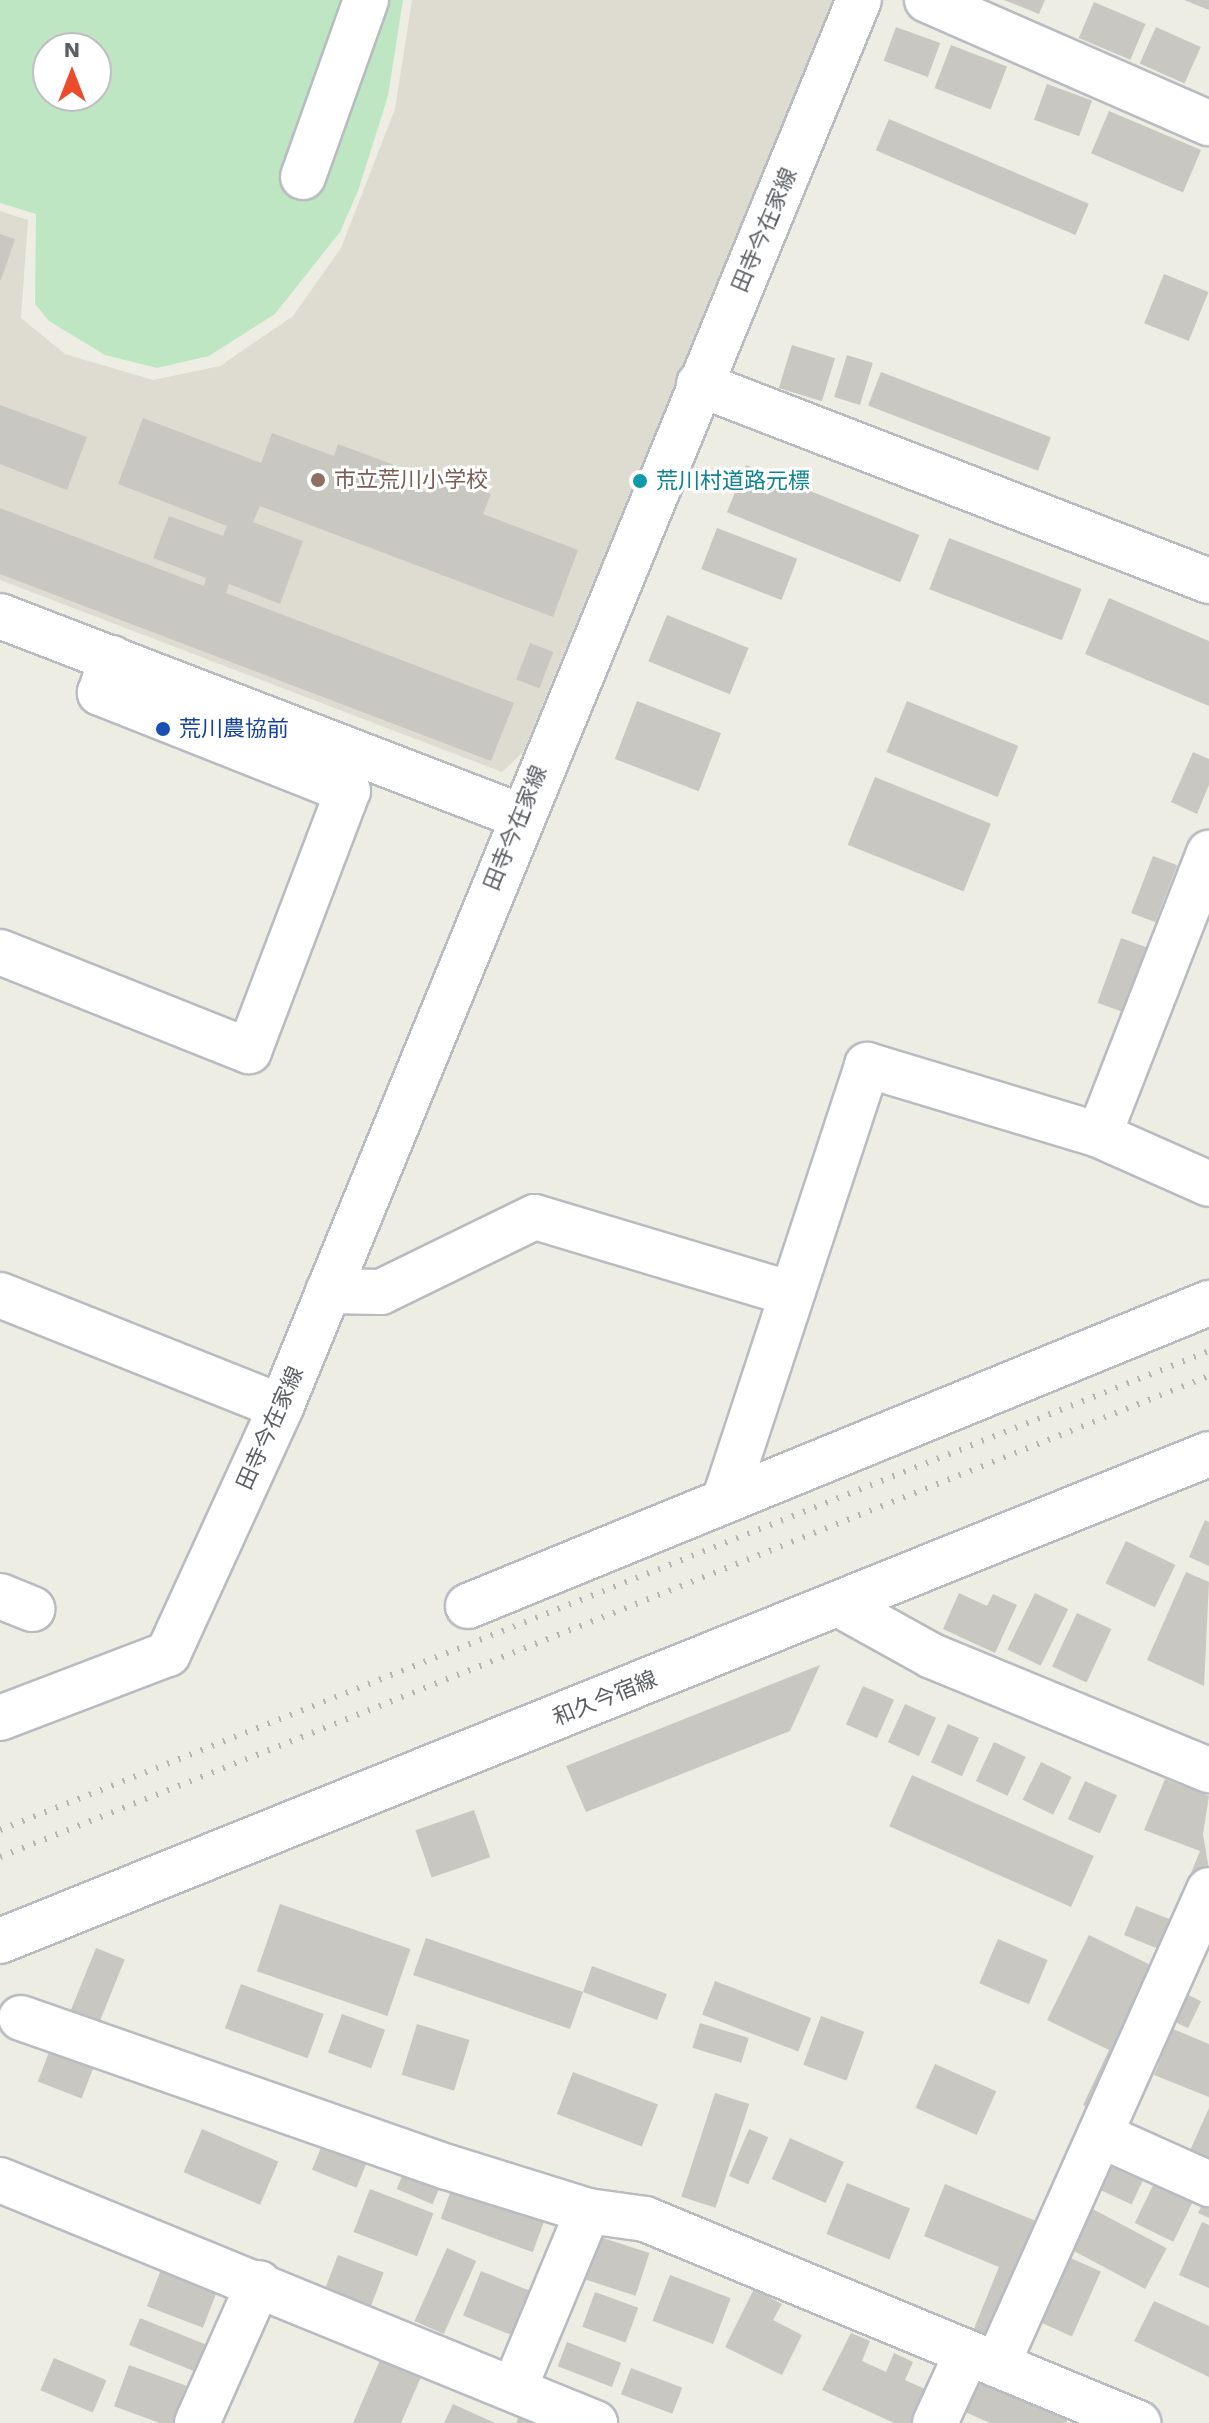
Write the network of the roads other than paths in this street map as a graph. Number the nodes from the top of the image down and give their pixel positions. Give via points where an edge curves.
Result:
1 (366, 0) edge
2 (859, 0) edge
3 (927, 0) edge
4 (1209, 123) edge
5 (303, 177) dead end
6 (699, 384) junction
7 (1209, 581) edge
8 (0, 616) edge
9 (112, 658) junction
10 (520, 816) junction
11 (1209, 853) edge
12 (0, 952) edge
13 (1099, 1135) junction
14 (1209, 1184) edge
15 (328, 1291) junction
16 (792, 1294) junction
17 (0, 1295) edge
18 (1209, 1303) edge
19 (281, 1407) junction
20 (1209, 1454) edge
21 (724, 1501) junction
22 (838, 1604) junction
23 (468, 1606) dead end
24 (0, 1718) edge
25 (1209, 1770) edge
26 (1209, 1890) edge
27 (0, 1941) edge
28 (21, 2018) dead end
29 (1100, 2135) junction
30 (0, 2180) edge
31 (1209, 2184) edge
32 (588, 2211) junction
33 (259, 2283) junction
34 (982, 2359) junction
35 (514, 2389) junction
36 (197, 2423) edge
37 (595, 2423) edge
38 (935, 2423) edge
39 (1138, 2423) edge

1 - 5 street
2 - 6 street, 田寺今在家線
3 - 4 street
6 - 7 street
6 - 10 street, 田寺今在家線
8 - 9 street
9 - 10 street
9 - 12 street via 100,693 348,791 249,1051
10 - 15 street, 田寺今在家線
11 - 13 street
13 - 14 street
13 - 16 street via 867,1065
15 - 16 street via 381,1292 535,1217
15 - 19 street, 田寺今在家線
16 - 21 street
17 - 19 street
18 - 21 street
19 - 24 street, 田寺今在家線 via 168,1654
20 - 22 street, 和久今宿線
21 - 23 street
22 - 25 street via 932,1656
22 - 27 street, 和久今宿線
26 - 29 street
28 - 32 street via 322,2127
29 - 31 street
29 - 34 street
30 - 33 street
32 - 34 street via 645,2219
32 - 35 street
33 - 35 street
33 - 36 street
34 - 38 street
34 - 39 street
35 - 37 street

